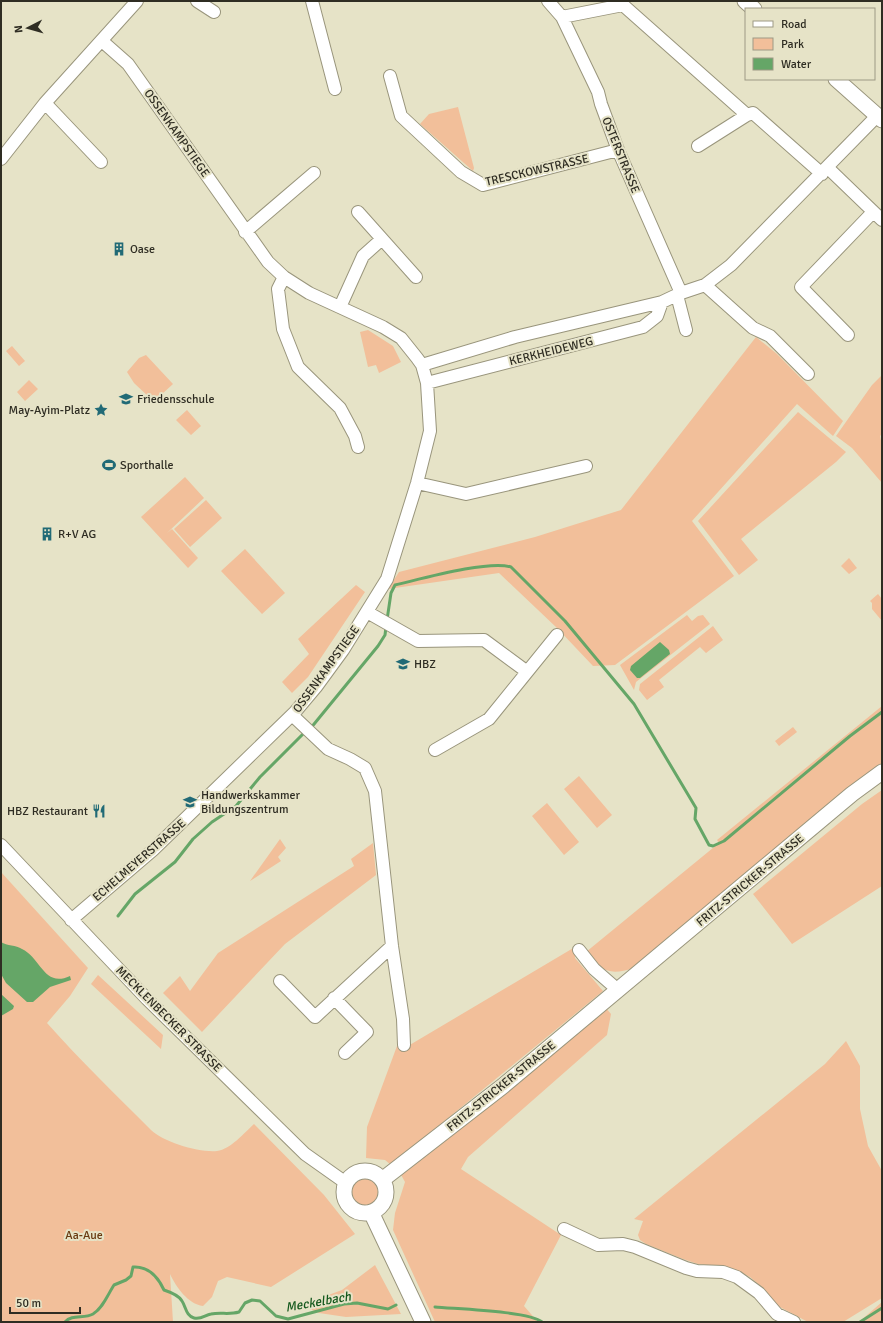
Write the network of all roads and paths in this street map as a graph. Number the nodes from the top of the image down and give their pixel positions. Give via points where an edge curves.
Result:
1 (137, 1) edge
2 (197, 1) edge
3 (312, 1) edge
4 (548, 1) edge
5 (745, 1) edge
6 (753, 8) edge
7 (214, 12) dead end
8 (562, 17) junction
9 (102, 40) junction
10 (390, 76) dead end
11 (837, 80) edge
12 (335, 89) dead end
13 (45, 103) junction
14 (750, 114) junction
15 (880, 118) edge
16 (698, 146) dead end
17 (618, 150) junction
18 (1, 159) edge
19 (101, 162) dead end
20 (825, 171) junction
21 (314, 173) dead end
22 (358, 212) dead end
23 (878, 216) edge
24 (245, 232) junction
25 (382, 239) junction
26 (416, 277) dead end
27 (284, 278) junction
28 (705, 285) junction
29 (679, 294) junction
30 (662, 302) junction
31 (340, 307) junction
32 (686, 330) dead end
33 (848, 335) dead end
34 (422, 364) junction
35 (808, 374) dead end
36 (427, 383) junction
37 (358, 447) dead end
38 (586, 466) dead end
39 (417, 483) junction
40 (371, 615) junction
41 (557, 634) dead end
42 (526, 671) junction
43 (292, 715) junction
44 (435, 750) dead end
45 (882, 772) edge
46 (1, 845) edge
47 (71, 920) junction
48 (392, 946) junction
49 (579, 950) dead end
50 (280, 981) dead end
51 (618, 990) junction
52 (334, 998) junction
53 (404, 1045) dead end
54 (345, 1053) dead end
55 (382, 1180) junction
56 (346, 1183) junction
57 (371, 1212) junction
58 (564, 1229) dead end
59 (423, 1322) edge
60 (794, 1322) edge

1 - 9 street
2 - 7 street
3 - 12 street
4 - 8 street, OSTERSTRASSE
5 - 6 main road
8 - 14 street via 623,5
8 - 17 street, OSTERSTRASSE via 598,92
9 - 13 street
9 - 24 street, OSSENKAMPSTIEGE via 128,64
10 - 17 street, TRESCKOWSTRASSE via 402,116 461,172 483,185
11 - 15 main road
13 - 18 street
13 - 19 street
14 - 16 street
14 - 20 street
15 - 20 street, KERKHEIDEWEG
17 - 29 street, OSTERSTRASSE
20 - 23 street
20 - 28 street, KERKHEIDEWEG via 731,265
21 - 24 street
22 - 25 street
23 - 33 street via 801,286
24 - 27 street, OSSENKAMPSTIEGE
25 - 26 street
25 - 31 street via 363,256
27 - 31 street, OSSENKAMPSTIEGE
27 - 37 street via 278,289 281,317 298,367 340,408
28 - 29 street, KERKHEIDEWEG
28 - 35 street via 753,328 770,336
29 - 30 street, KERKHEIDEWEG
29 - 32 street
30 - 34 street, KERKHEIDEWEG via 515,337
30 - 36 street, KERKHEIDEWEG via 657,316 643,327
31 - 34 street, OSSENKAMPSTIEGE via 401,338
34 - 36 street, OSSENKAMPSTIEGE
36 - 39 street, OSSENKAMPSTIEGE via 430,431
38 - 39 street via 466,494
39 - 40 street, OSSENKAMPSTIEGE via 387,579
40 - 42 street via 418,641 484,640
40 - 43 street, OSSENKAMPSTIEGE
41 - 42 street
42 - 44 street via 488,719
43 - 47 street, ECHELMEYERSTRASSE via 153,850
43 - 48 street, OSSENKAMPSTIEGE via 328,749 365,768 375,791
45 - 51 main road, FRITZ-STRICKER-STRASSE via 852,794
46 - 47 street, MECKLENBECKER STRASSE
47 - 56 street, MECKLENBECKER STRASSE via 147,999 305,1154
48 - 52 street
48 - 53 street, OSSENKAMPSTIEGE via 403,1019
49 - 51 street via 594,970
50 - 52 street via 315,1017
51 - 55 main road, FRITZ-STRICKER-STRASSE via 503,1086
52 - 54 street via 366,1032
55 - 56 main road via 367,1171 358,1172
55 - 57 main road via 386,1195 378,1209
56 - 57 main road via 344,1198 348,1206 362,1213
57 - 59 main road
58 - 60 street via 598,1245 623,1244 686,1268 723,1272 737,1277 759,1293 777,1314

